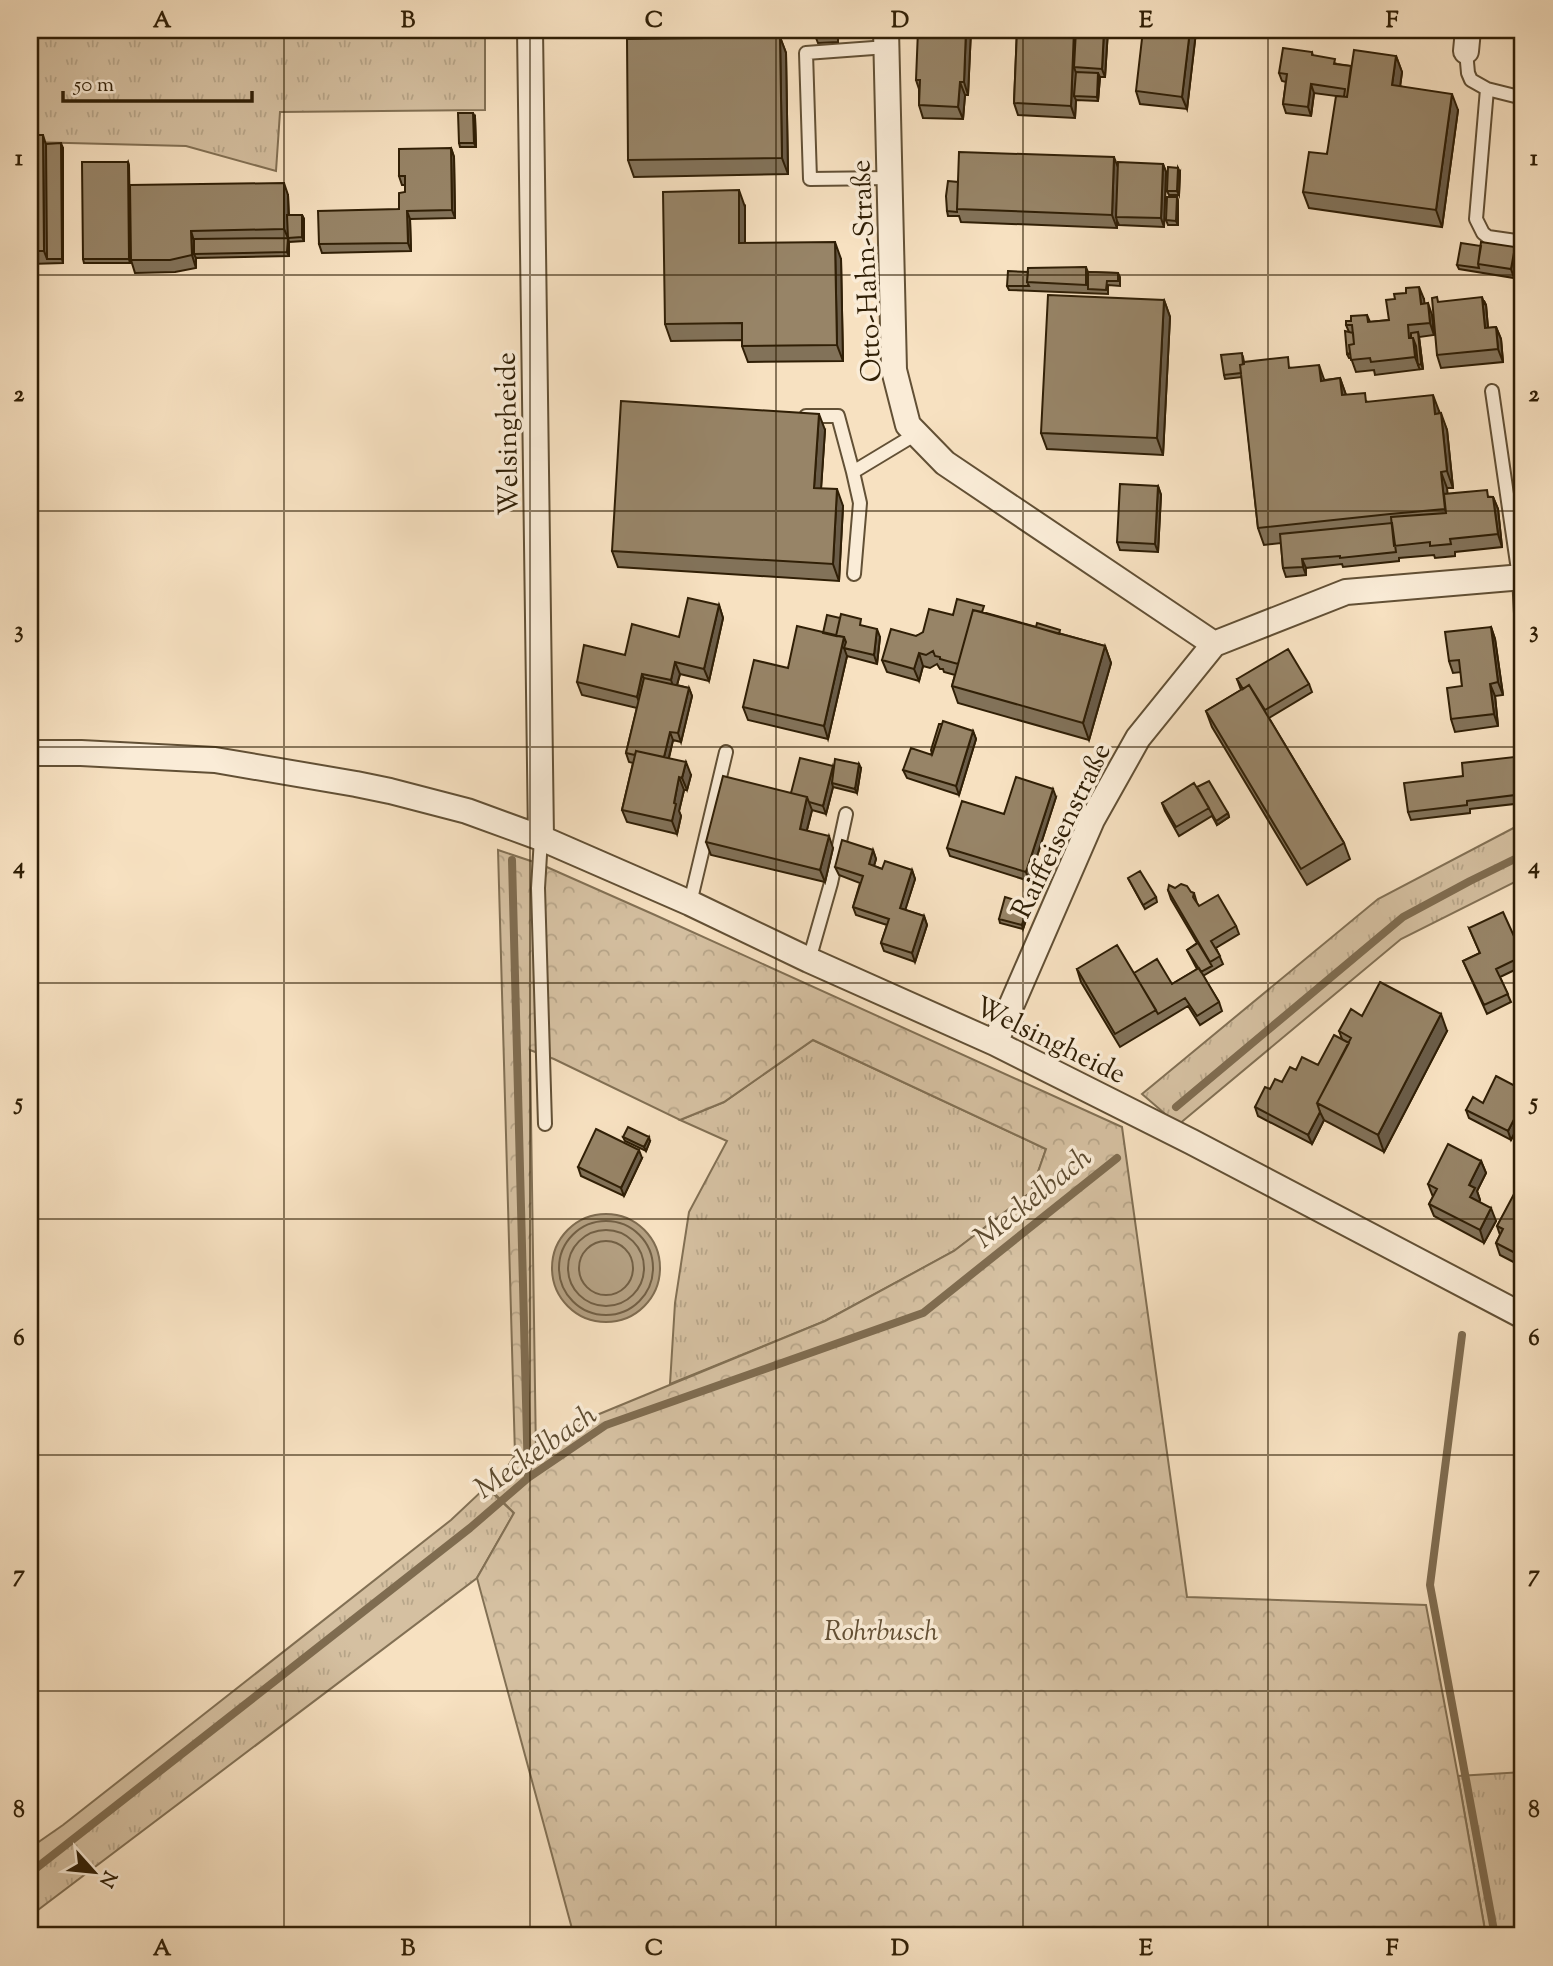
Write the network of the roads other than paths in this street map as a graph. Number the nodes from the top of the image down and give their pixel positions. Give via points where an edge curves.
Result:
1 (530, 30) edge
2 (886, 38) edge
3 (1467, 40) edge
4 (1487, 89) junction
5 (1523, 98) edge
6 (890, 178) junction
7 (1523, 242) edge
8 (1492, 391) dead end
9 (796, 415) edge
10 (916, 434) junction
11 (853, 472) junction
12 (854, 574) dead end
13 (1521, 577) edge
14 (1214, 644) junction
15 (1523, 650) edge
16 (30, 752) edge
17 (726, 752) dead end
18 (846, 814) dead end
19 (541, 838) junction
20 (690, 903) junction
21 (809, 960) junction
22 (995, 1044) junction
23 (545, 1124) dead end
24 (1523, 1316) edge

1 - 19 street, Welsingheide
2 - 6 street, Otto-Hahn-Straße
2 - 6 lane via 806,53 810,179
3 - 4 lane via 1468,73
4 - 5 lane
4 - 7 lane via 1476,219 1488,237
6 - 10 street, Otto-Hahn-Straße via 894,370 908,425
8 - 13 lane
9 - 11 lane via 838,416
10 - 11 lane
10 - 14 street, Otto-Hahn-Straße via 945,463
11 - 12 lane via 860,503
13 - 14 street, Raiffeisenstraße via 1346,592
13 - 15 lane
14 - 22 street, Raiffeisenstraße via 1138,738 1092,820
16 - 19 street, Welsingheide via 215,760 390,791 467,811
17 - 20 lane
18 - 21 lane
19 - 20 street, Welsingheide
19 - 23 lane, Welsingheide via 538,888
20 - 21 street, Welsingheide
21 - 22 street, Welsingheide
22 - 24 street, Welsingheide

